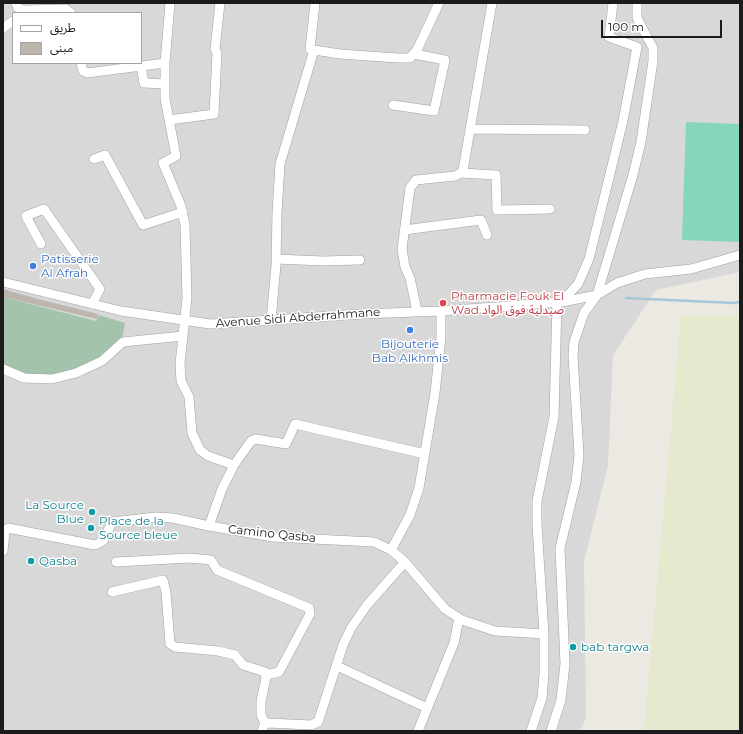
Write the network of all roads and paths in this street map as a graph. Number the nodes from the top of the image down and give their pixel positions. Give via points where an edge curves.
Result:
1 (16, 3) edge
2 (170, 3) edge
3 (220, 3) edge
4 (315, 3) edge
5 (439, 3) edge
6 (492, 3) edge
7 (613, 3) edge
8 (637, 3) edge
9 (27, 11) edge
10 (70, 12) edge
11 (12, 22) edge
12 (3, 28) edge
13 (314, 50) junction
14 (414, 54) junction
15 (165, 63) junction
16 (81, 64) edge
17 (141, 66) junction
18 (165, 84) junction
19 (393, 105) dead end
20 (169, 120) junction
21 (470, 129) junction
22 (585, 130) dead end
23 (94, 159) dead end
24 (461, 173) junction
25 (550, 209) dead end
26 (183, 212) junction
27 (404, 230) junction
28 (487, 235) dead end
29 (41, 244) dead end
30 (740, 255) edge
31 (276, 260) junction
32 (360, 260) dead end
33 (3, 282) edge
34 (597, 295) junction
35 (559, 302) junction
36 (92, 304) junction
37 (417, 311) junction
38 (441, 311) junction
39 (185, 321) junction
40 (271, 321) junction
41 (183, 336) junction
42 (3, 369) edge
43 (426, 454) junction
44 (234, 465) junction
45 (209, 526) junction
46 (391, 550) junction
47 (3, 551) edge
48 (116, 562) dead end
49 (405, 562) junction
50 (112, 592) dead end
51 (459, 618) junction
52 (544, 634) junction
53 (337, 666) junction
54 (266, 675) junction
55 (427, 708) junction
56 (264, 727) edge
57 (418, 731) edge
58 (531, 731) edge
59 (551, 731) edge

1 - 9 street via 20,9
2 - 15 street
3 - 20 street via 215,50 217,53 214,114
4 - 13 street via 310,49
5 - 14 street
6 - 21 street
7 - 35 street via 609,37 637,47 623,121 589,259 578,284
8 - 34 street via 638,18 653,48 654,61 633,175
9 - 10 street via 66,9
11 - 12 street
13 - 14 street via 406,59
13 - 31 street via 280,164
14 - 19 street via 445,60 434,111
15 - 17 street
15 - 18 street
16 - 17 street via 83,71 87,73
17 - 18 street via 144,83
18 - 20 street
20 - 26 street via 176,156 163,163
21 - 22 street
21 - 24 street
23 - 26 street via 105,155 143,225
24 - 25 street via 496,175 497,210
24 - 27 street via 413,182
26 - 39 street via 187,254
27 - 28 street via 481,220
27 - 37 street via 404,262
29 - 36 street via 26,216 44,209 100,289
30 - 34 street via 691,269 645,274 617,283
31 - 32 street
31 - 40 street
33 - 36 street, Avenue Sidi Abderrahmane
34 - 35 street, Avenue Sidi Abderrahmane
34 - 59 street via 584,313 574,342 579,455 576,482 560,548 565,664 561,700
35 - 38 street, Avenue Sidi Abderrahmane
35 - 52 street via 554,417 538,501 538,558
36 - 39 street, Avenue Sidi Abderrahmane
37 - 38 street, Avenue Sidi Abderrahmane
37 - 40 street, Avenue Sidi Abderrahmane
38 - 43 street via 441,337
39 - 40 street, Avenue Sidi Abderrahmane via 210,324
39 - 41 street
41 - 42 street via 123,342 102,361 52,380 24,378
41 - 44 street via 181,381 190,397 192,433 195,441 205,455
43 - 44 street via 296,424 286,444 254,439
43 - 46 street via 416,501
44 - 45 street via 222,489
45 - 46 street, Camino Qasba via 292,539 364,540
45 - 47 street, Camino Qasba via 165,517 114,521 110,523 102,542 95,545 8,528 5,532
46 - 49 street, Camino Qasba
48 - 54 street via 188,558 211,560 217,570 309,608 310,614 280,672
49 - 51 street, Camino Qasba via 445,609
49 - 53 street via 358,617 343,645
50 - 54 street via 163,580 170,644 175,647 235,655 243,665 265,672
51 - 52 street, Camino Qasba via 495,631
51 - 55 street via 454,643
52 - 58 street via 542,698
53 - 55 street
53 - 56 street via 318,722 311,725
54 - 56 street via 261,708
55 - 57 street

